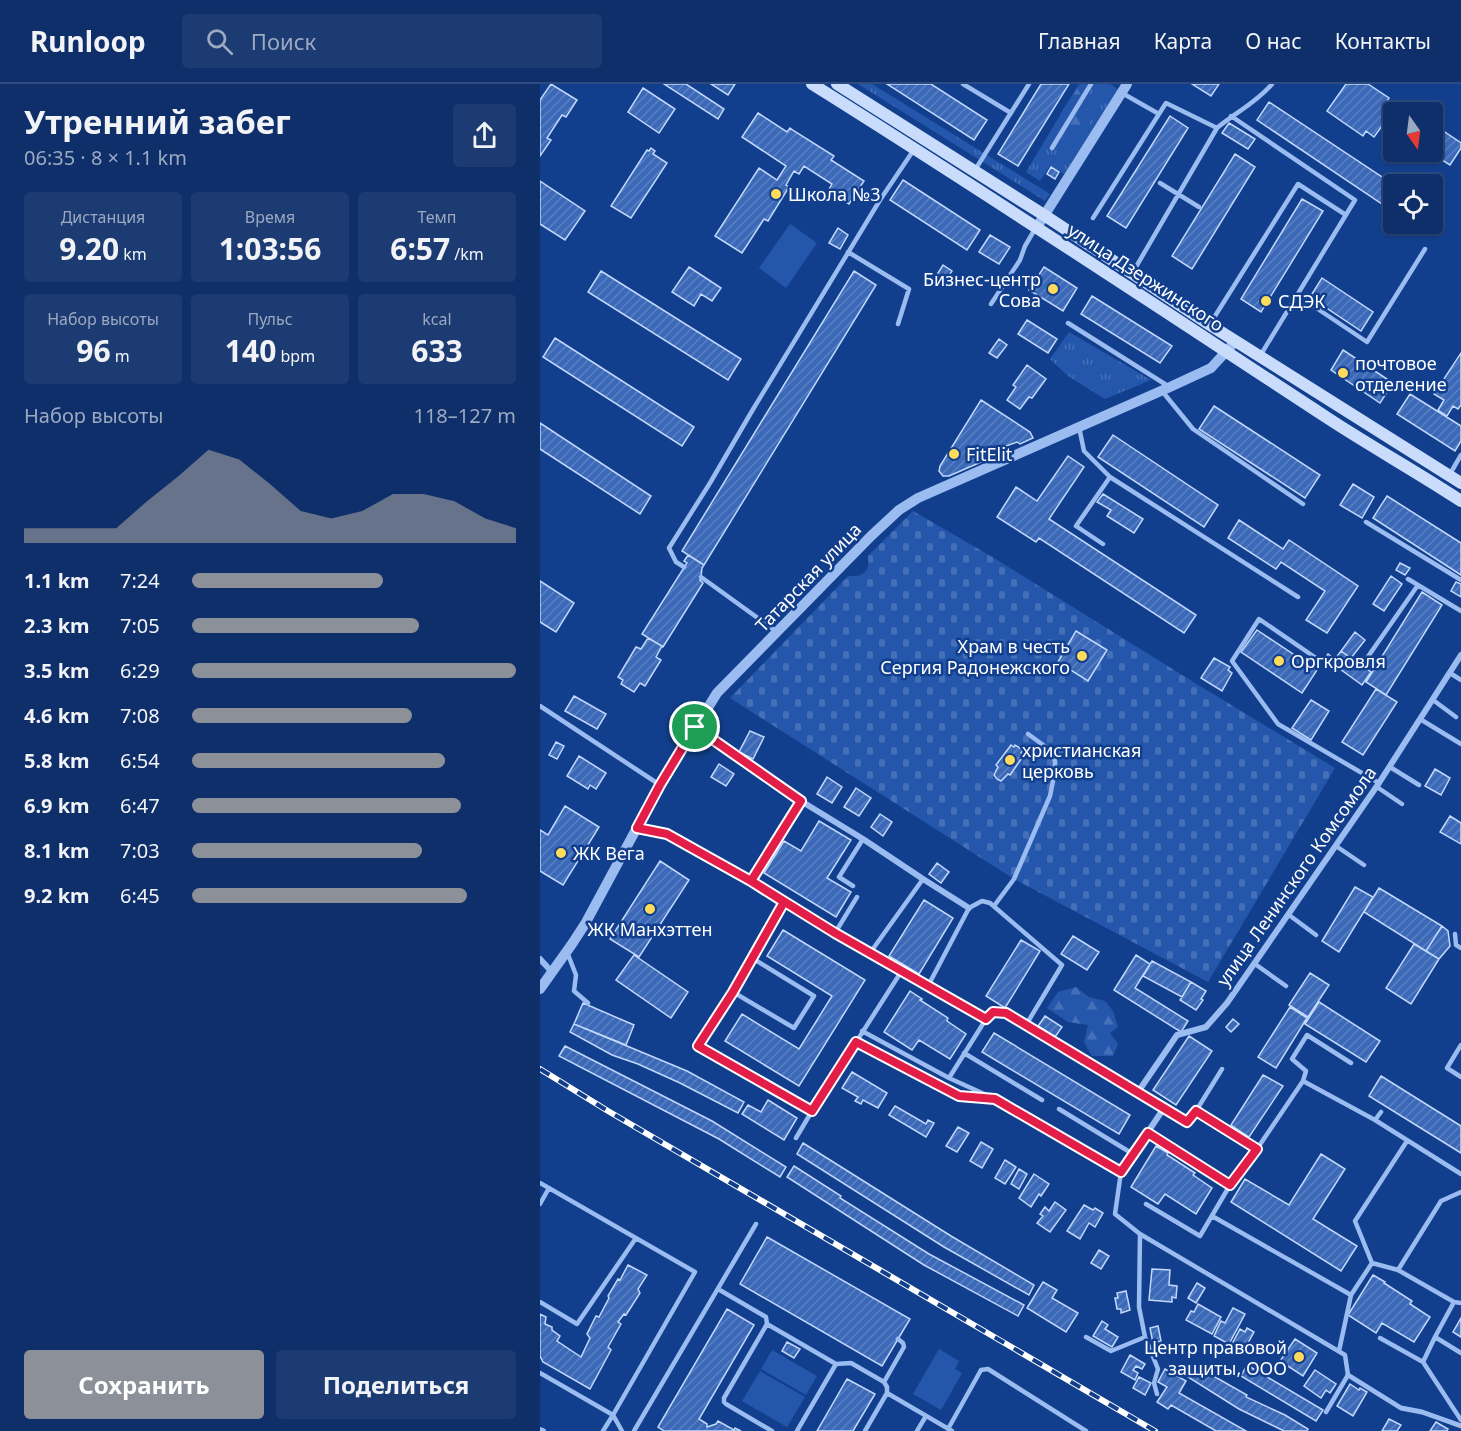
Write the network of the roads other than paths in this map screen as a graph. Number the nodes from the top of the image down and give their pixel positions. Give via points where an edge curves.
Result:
1 (812, 84) edge
2 (963, 84) edge
3 (1029, 84) edge
4 (1091, 84) edge
5 (1272, 84) edge
6 (842, 85) edge
7 (1125, 86) edge
8 (1011, 113) junction
9 (1159, 114) junction
10 (1231, 116) junction
11 (1217, 128) junction
12 (914, 148) junction
13 (1052, 148) dead end
14 (975, 170) junction
15 (1160, 183) dead end
16 (1178, 194) junction
17 (1199, 207) dead end
18 (1044, 215) junction
19 (1346, 215) junction
20 (1093, 218) dead end
21 (1037, 227) junction
22 (1425, 249) dead end
23 (848, 252) junction
24 (1132, 274) junction
25 (1297, 295) junction
26 (991, 304) dead end
27 (1068, 323) dead end
28 (898, 324) dead end
29 (1210, 325) junction
30 (1236, 341) junction
31 (1227, 352) junction
32 (1260, 356) junction
33 (1166, 389) junction
34 (1079, 427) junction
35 (1461, 455) edge
36 (1449, 476) junction
37 (1110, 477) junction
38 (1461, 483) edge
39 (1461, 501) edge
40 (1303, 504) dead end
41 (1366, 522) dead end
42 (1103, 544) dead end
43 (684, 567) dead end
44 (701, 577) dead end
45 (1408, 579) dead end
46 (1461, 580) edge
47 (1419, 585) junction
48 (1298, 597) dead end
49 (1461, 611) edge
50 (777, 632) junction
51 (1461, 655) edge
52 (1316, 658) dead end
53 (1367, 658) dead end
54 (1450, 673) junction
55 (1461, 680) edge
56 (1433, 700) junction
57 (540, 706) edge
58 (1456, 717) dead end
59 (1420, 719) junction
60 (695, 727) junction
61 (1028, 734) dead end
62 (1461, 744) edge
63 (1390, 767) junction
64 (1378, 784) junction
65 (660, 785) junction
66 (1419, 785) dead end
67 (801, 801) junction
68 (1402, 804) dead end
69 (637, 828) junction
70 (863, 839) junction
71 (1336, 846) junction
72 (1364, 866) dead end
73 (923, 879) junction
74 (751, 881) junction
75 (853, 886) dead end
76 (857, 897) dead end
77 (784, 902) junction
78 (994, 906) junction
79 (969, 908) junction
80 (1289, 915) junction
81 (835, 933) junction
82 (1455, 934) dead end
83 (1316, 935) dead end
84 (1461, 948) edge
85 (567, 952) junction
86 (870, 953) junction
87 (752, 958) junction
88 (540, 959) edge
89 (1255, 964) junction
90 (552, 972) junction
91 (901, 972) junction
92 (1286, 986) dead end
93 (928, 987) junction
94 (540, 989) edge
95 (733, 992) junction
96 (588, 1003) dead end
97 (986, 1019) junction
98 (1026, 1025) junction
99 (862, 1031) junction
100 (856, 1042) junction
101 (1461, 1045) edge
102 (964, 1053) junction
103 (1351, 1063) dead end
104 (1222, 1069) dead end
105 (1461, 1077) edge
106 (949, 1078) junction
107 (1303, 1081) junction
108 (1138, 1092) junction
109 (995, 1099) junction
110 (1042, 1100) dead end
111 (1164, 1108) junction
112 (1059, 1109) dead end
113 (812, 1111) junction
114 (1196, 1111) junction
115 (1381, 1112) dead end
116 (1376, 1120) junction
117 (1148, 1133) junction
118 (796, 1138) dead end
119 (1407, 1141) junction
120 (1257, 1149) junction
121 (1134, 1154) junction
122 (1121, 1172) junction
123 (1461, 1174) edge
124 (540, 1183) edge
125 (1230, 1185) junction
126 (549, 1188) junction
127 (1461, 1192) edge
128 (540, 1204) edge
129 (1146, 1204) dead end
130 (1212, 1216) junction
131 (756, 1224) dead end
132 (1140, 1234) junction
133 (636, 1238) junction
134 (1372, 1263) junction
135 (1398, 1270) junction
136 (718, 1289) junction
137 (1352, 1295) junction
138 (540, 1302) edge
139 (1455, 1302) junction
140 (1461, 1303) edge
141 (767, 1324) junction
142 (1086, 1337) dead end
143 (1145, 1337) junction
144 (1435, 1337) junction
145 (1380, 1338) dead end
146 (898, 1339) dead end
147 (1339, 1351) junction
148 (1461, 1353) edge
149 (1423, 1362) junction
150 (836, 1364) junction
151 (540, 1373) edge
152 (1348, 1374) junction
153 (884, 1382) junction
154 (887, 1393) junction
155 (1157, 1394) dead end
156 (1326, 1412) dead end
157 (614, 1415) junction
158 (926, 1416) junction
159 (1461, 1420) edge
160 (1461, 1426) edge
161 (950, 1430) edge
162 (603, 1431) edge
163 (622, 1431) edge
164 (634, 1431) edge
165 (772, 1431) edge
166 (797, 1431) edge
167 (865, 1431) edge
168 (917, 1431) edge
169 (1086, 1431) edge

1 - 12 main road, улица Дзержинского
2 - 8 lane
3 - 8 lane
4 - 13 lane
5 - 10 lane
6 - 14 main road, улица Дзержинского
7 - 9 lane
7 - 18 street
8 - 14 lane
9 - 11 lane via 1166,103
9 - 20 lane
10 - 11 lane
10 - 19 lane via 1355,200
11 - 16 lane
12 - 21 main road, улица Дзержинского
12 - 23 lane
14 - 18 main road, улица Дзержинского
15 - 16 lane
16 - 17 lane
16 - 24 lane
18 - 21 street
18 - 24 main road, улица Дзержинского
19 - 25 lane
19 - 29 lane via 1298,184
21 - 26 lane
21 - 31 main road, улица Дзержинского
22 - 25 lane via 1367,342
23 - 28 lane via 909,289
23 - 43 lane via 669,548 676,562
24 - 29 main road, улица Дзержинского
25 - 32 lane
27 - 33 lane
29 - 30 main road, улица Дзержинского
30 - 31 street, Татарская улица
30 - 32 main road, улица Дзержинского
31 - 33 street, Татарская улица via 1211,368
31 - 39 main road, улица Дзержинского
32 - 36 main road, улица Дзержинского
33 - 34 street, Татарская улица
33 - 40 lane via 1192,429
34 - 37 lane via 1084,450
34 - 50 street, Татарская улица via 931,491 899,510
35 - 36 lane
36 - 38 main road, улица Дзержинского
37 - 42 lane via 1076,526
37 - 48 lane
41 - 46 lane
44 - 50 lane
45 - 47 lane
47 - 49 lane
47 - 53 lane
50 - 60 street, Татарская улица via 717,693
51 - 54 street, улица Ленинского Комсомола
52 - 64 lane via 1259,619 1232,661 1278,724
54 - 55 lane
54 - 56 street, улица Ленинского Комсомола
56 - 58 lane
56 - 59 street, улица Ленинского Комсомола
57 - 65 lane
59 - 62 lane
59 - 63 street, улица Ленинского Комсомола
60 - 65 street, Татарская улица
60 - 67 street
61 - 78 lane via 1050,750 1055,771 1050,796 1014,879
63 - 64 street, улица Ленинского Комсомола
63 - 66 lane
64 - 68 lane
64 - 71 street, улица Ленинского Комсомола
65 - 69 street, Татарская улица
67 - 70 street
67 - 74 lane
69 - 74 street via 667,834
69 - 85 street, Татарская улица
70 - 73 street
70 - 75 lane via 839,877
71 - 72 lane
71 - 80 street, улица Ленинского Комсомола
73 - 79 street
73 - 86 lane
74 - 77 street
76 - 81 lane
77 - 81 street
77 - 87 lane
78 - 79 lane via 982,901
78 - 98 lane via 1062,965
79 - 93 lane
80 - 83 lane
80 - 89 street, улица Ленинского Комсомола
81 - 86 street
82 - 84 lane via 1456,945
85 - 90 street, Татарская улица
85 - 96 lane via 576,975 574,991
86 - 91 street
87 - 95 lane
87 - 95 lane via 814,996 794,1028
88 - 90 street
89 - 92 lane
89 - 108 street, улица Ленинского Комсомола via 1206,1027 1177,1035
90 - 94 street, Татарская улица
91 - 93 street
91 - 99 lane
93 - 97 street
95 - 113 lane via 698,1046
97 - 98 street via 993,1012 1006,1013
97 - 102 lane
98 - 108 street
99 - 100 lane
99 - 106 lane
100 - 109 street via 959,1096
100 - 113 lane
101 - 105 lane via 1447,1068
102 - 106 lane
102 - 110 lane
103 - 107 lane via 1307,1035 1292,1059 1306,1071
104 - 114 lane
106 - 109 lane
107 - 116 lane
107 - 120 lane
108 - 111 street
109 - 122 street
111 - 114 lane via 1187,1122
111 - 117 street
112 - 121 lane
113 - 118 lane
114 - 120 lane
115 - 116 lane
116 - 119 lane
117 - 121 street
117 - 125 lane
119 - 123 lane
119 - 134 lane via 1355,1221
120 - 125 lane
121 - 122 street
122 - 132 lane via 1115,1214
124 - 126 lane
125 - 130 lane
126 - 128 lane
126 - 133 lane
127 - 135 lane via 1441,1201
129 - 130 lane via 1200,1236
130 - 137 lane
131 - 136 lane
132 - 143 lane via 1139,1307
132 - 147 lane
133 - 138 lane via 577,1324
133 - 157 lane via 695,1272
134 - 135 lane
134 - 137 lane
135 - 139 lane
136 - 141 lane via 766,1317
136 - 164 lane
137 - 147 lane
139 - 140 lane
139 - 144 lane
141 - 150 lane
141 - 165 lane via 724,1402
142 - 143 lane via 1111,1351
143 - 155 lane via 1158,1369 1154,1383
144 - 148 lane
144 - 149 lane
145 - 149 lane
146 - 153 lane via 904,1347
147 - 152 lane via 1345,1355
149 - 159 lane
150 - 153 lane via 851,1363
150 - 166 lane
151 - 157 lane
152 - 156 lane
152 - 160 street via 1401,1408
153 - 154 lane
154 - 158 lane
154 - 167 lane
157 - 162 lane
157 - 163 lane
158 - 161 lane
158 - 168 lane
161 - 169 lane via 981,1370 988,1369

